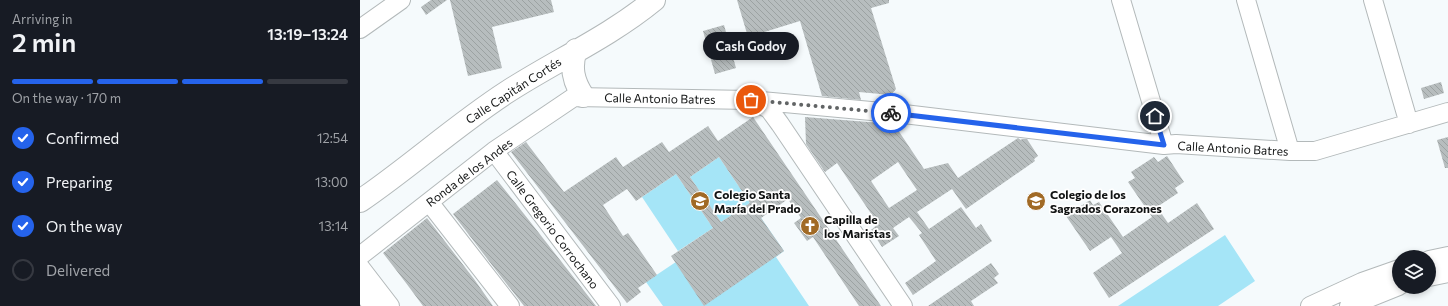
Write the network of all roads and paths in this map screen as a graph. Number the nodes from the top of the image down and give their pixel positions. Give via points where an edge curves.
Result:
1 (401, 0) edge
2 (654, 0) edge
3 (1121, 0) edge
4 (1246, 0) edge
5 (1372, 0) edge
6 (360, 29) edge
7 (576, 50) junction
8 (540, 71) junction
9 (579, 96) junction
10 (751, 100) junction
11 (1448, 112) edge
12 (1409, 124) junction
13 (1164, 145) junction
14 (494, 151) junction
15 (1290, 151) junction
16 (378, 189) junction
17 (360, 201) edge
18 (429, 202) junction
19 (360, 216) edge
20 (360, 256) edge
21 (1448, 256) edge
22 (1436, 259) edge
23 (360, 267) edge
24 (1392, 271) edge
25 (1448, 273) edge
26 (1436, 276) edge
27 (1392, 289) edge
28 (360, 290) edge
29 (373, 306) edge
30 (390, 306) edge
31 (510, 306) edge
32 (611, 306) edge
33 (903, 306) edge
34 (1310, 306) edge
35 (1349, 306) edge

1 - 6 street
2 - 7 main road, Calle Capitán Cortés via 613,29
3 - 13 street
4 - 15 street
5 - 12 street
7 - 8 main road, Calle Capitán Cortés
7 - 9 main road via 572,64
8 - 9 main road via 557,79
8 - 16 main road, Calle Capitán Cortés via 456,128
9 - 10 street, Calle Antonio Batres
9 - 14 street, Ronda de los Andes
10 - 13 street, Calle Antonio Batres via 904,114
10 - 33 street via 772,114
11 - 12 street, Calle Antonio Batres
12 - 15 street, Calle Antonio Batres via 1327,149
13 - 15 street, Calle Antonio Batres
14 - 18 street, Ronda de los Andes
14 - 32 street, Calle Gregorio Corrochano
16 - 17 main road, Calle Capitán Cortés
16 - 19 main road, Calle Capitán Cortés via 366,203
18 - 20 street, Ronda de los Andes
18 - 31 street
21 - 22 street
23 - 30 street
24 - 34 street
25 - 26 street
27 - 35 street
28 - 29 street

